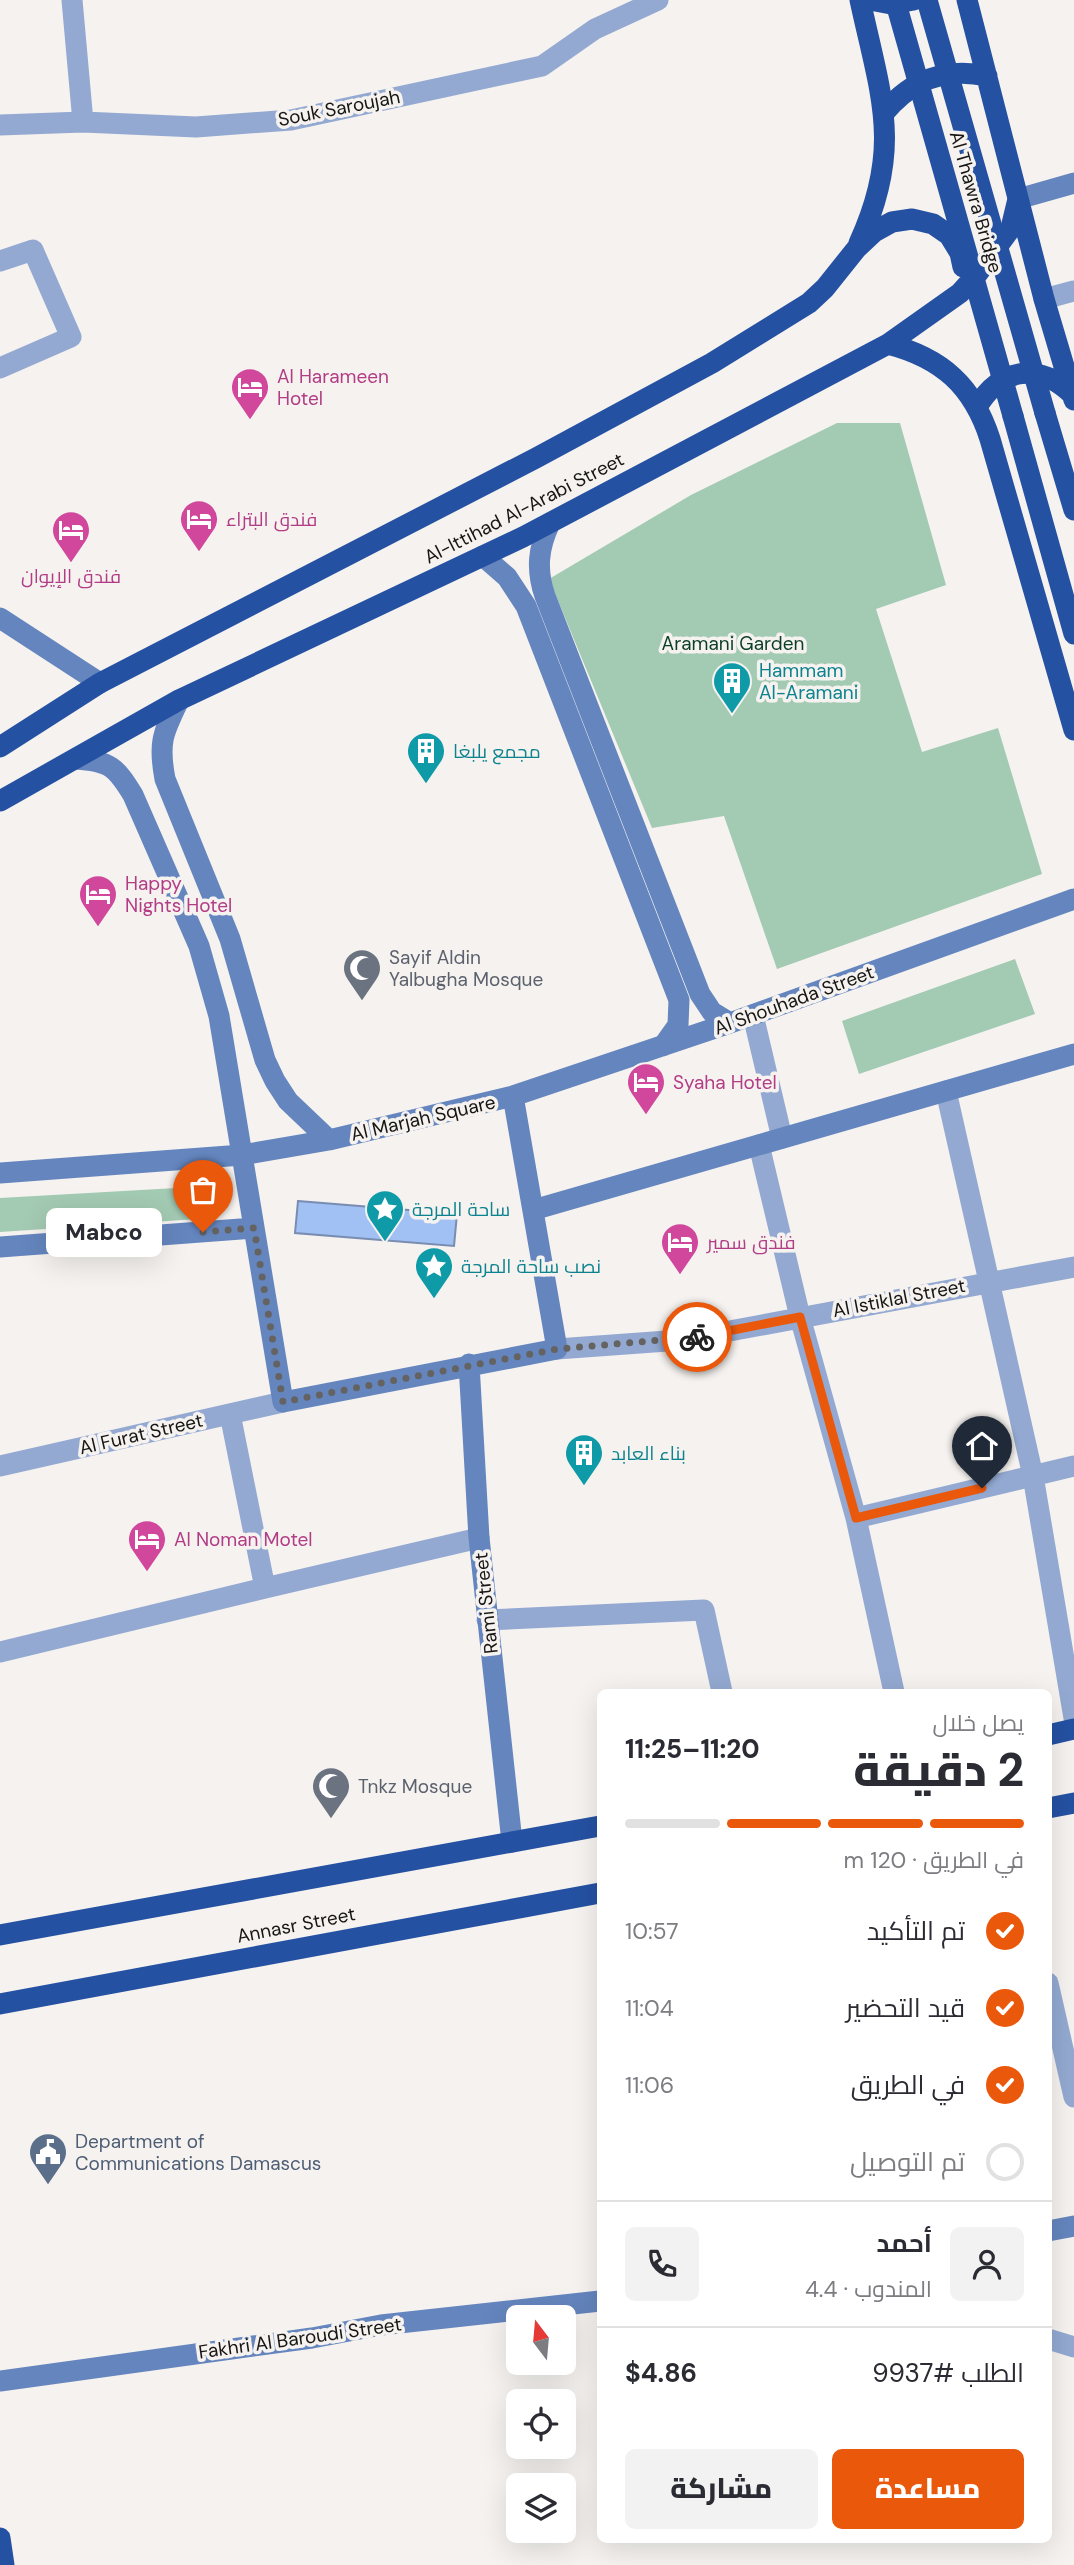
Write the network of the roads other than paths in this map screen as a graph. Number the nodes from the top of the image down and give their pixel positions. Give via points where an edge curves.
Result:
1 (72, 0) edge
2 (659, 0) edge
3 (860, 0) edge
4 (870, 0) edge
5 (895, 0) edge
6 (914, 0) edge
7 (927, 0) edge
8 (967, 0) edge
9 (987, 76) junction
10 (885, 112) junction
11 (83, 122) junction
12 (0, 125) edge
13 (1074, 183) edge
14 (1018, 199) junction
15 (857, 248) junction
16 (0, 261) edge
17 (1074, 291) edge
18 (960, 293) junction
19 (1044, 299) junction
20 (888, 344) junction
21 (0, 368) edge
22 (1073, 397) edge
23 (977, 407) junction
24 (1074, 510) edge
25 (550, 523) junction
26 (483, 556) junction
27 (0, 618) edge
28 (1074, 634) edge
29 (100, 683) junction
30 (179, 699) junction
31 (52, 712) junction
32 (1074, 730) edge
33 (0, 732) edge
34 (0, 747) edge
35 (76, 760) junction
36 (612, 798) junction
37 (0, 801) edge
38 (1074, 899) edge
39 (753, 1015) junction
40 (730, 1023) junction
41 (663, 1046) junction
42 (1074, 1054) edge
43 (946, 1091) junction
44 (513, 1096) junction
45 (782, 1138) junction
46 (329, 1140) junction
47 (759, 1145) junction
48 (242, 1155) junction
49 (0, 1173) edge
50 (533, 1210) junction
51 (254, 1228) junction
52 (0, 1247) edge
53 (1074, 1267) edge
54 (990, 1281) junction
55 (800, 1317) junction
56 (557, 1349) junction
57 (468, 1364) junction
58 (283, 1402) junction
59 (230, 1414) junction
60 (0, 1466) edge
61 (1074, 1466) edge
62 (1033, 1476) junction
63 (856, 1518) junction
64 (479, 1538) junction
65 (265, 1588) junction
66 (488, 1620) junction
67 (0, 1652) edge
68 (721, 1689) edge
69 (893, 1689) edge
70 (1074, 1718) edge
71 (1074, 1729) edge
72 (1052, 1734) edge
73 (1074, 1803) edge
74 (1052, 1807) edge
75 (597, 1827) edge
76 (512, 1842) junction
77 (597, 1894) edge
78 (0, 1935) edge
79 (1052, 2001) edge
80 (0, 2004) edge
81 (1074, 2097) edge
82 (1074, 2226) edge
83 (1052, 2230) edge
84 (597, 2301) edge
85 (1052, 2340) edge
86 (1074, 2347) edge
87 (0, 2381) edge
88 (0, 2538) edge
89 (4, 2565) edge

1 - 11 street
2 - 11 street, Souk Saroujah via 595,29 542,66 291,120 196,127
3 - 10 highway
4 - 6 highway via 891,4
5 - 28 highway, Al Thawra Bridge, bridge
7 - 24 highway, Al Thawra Bridge, bridge
8 - 9 highway
9 - 10 highway via 958,73 930,78 905,91
9 - 14 highway
10 - 15 highway via 884,169
11 - 12 street, Souk Saroujah
13 - 14 main road
14 - 18 highway, Al-Ittihad Al-Arabi Street via 1011,228
14 - 19 highway
15 - 18 highway via 892,222 912,219 933,224 949,235 960,253 964,273
15 - 29 highway, Al-Ittihad Al-Arabi Street via 809,303 712,363
16 - 21 street via 33,250 71,338
17 - 19 street
18 - 20 highway, Al-Ittihad Al-Arabi Street
19 - 22 highway
20 - 23 highway via 930,359 964,388
20 - 25 highway, Al-Ittihad Al-Arabi Street
22 - 23 highway via 1060,383 1030,373 998,382
23 - 32 highway
25 - 26 highway, Al-Ittihad Al-Arabi Street
25 - 36 main road via 540,551 540,582
26 - 30 highway, Al-Ittihad Al-Arabi Street
26 - 36 main road via 507,577 526,606
27 - 29 main road
29 - 31 highway, Al-Ittihad Al-Arabi Street
30 - 35 highway, Al-Ittihad Al-Arabi Street
30 - 46 main road via 160,753 165,779 230,939 265,1060 288,1101
31 - 33 highway
31 - 34 highway, Al-Ittihad Al-Arabi Street
35 - 37 highway, Al-Ittihad Al-Arabi Street
35 - 48 main road via 107,764 120,774 199,946 219,1016
36 - 40 main road via 701,994 712,1012
36 - 41 main road via 679,1000 678,1025
38 - 39 main road, Al Shouhada Street
39 - 40 main road, Al Shouhada Street
39 - 45 street
40 - 41 main road, Al Shouhada Street
41 - 44 main road, Al Shouhada Street
42 - 43 main road
43 - 45 main road
43 - 54 street
44 - 46 main road, Al Marjah Square
44 - 50 main road, Al Marjah Square
45 - 47 main road
46 - 48 main road, Al Marjah Square
47 - 50 main road
47 - 55 street
48 - 49 main road, Al Marjah Square
48 - 51 main road
50 - 56 main road, Al Marjah Square
51 - 52 main road
51 - 58 main road
53 - 54 street, Al Istiklal Street
54 - 55 street, Al Istiklal Street
54 - 62 street
55 - 56 street, Al Istiklal Street via 681,1340
55 - 63 street
56 - 57 main road
57 - 58 main road
57 - 64 main road, Rami Street
58 - 59 street, Al Furat Street
59 - 60 street, Al Furat Street
59 - 65 street
61 - 62 street
62 - 63 street
62 - 70 street
63 - 69 street
64 - 65 street
64 - 66 main road, Rami Street
65 - 67 street
66 - 68 street via 704,1610
66 - 76 main road, Rami Street
71 - 72 highway
73 - 74 highway
75 - 76 highway
76 - 78 highway
77 - 80 highway, Annasr Street
79 - 81 street
82 - 83 main road
84 - 87 main road, Fakhri Al Baroudi Street via 381,2325
85 - 86 street
88 - 89 highway

